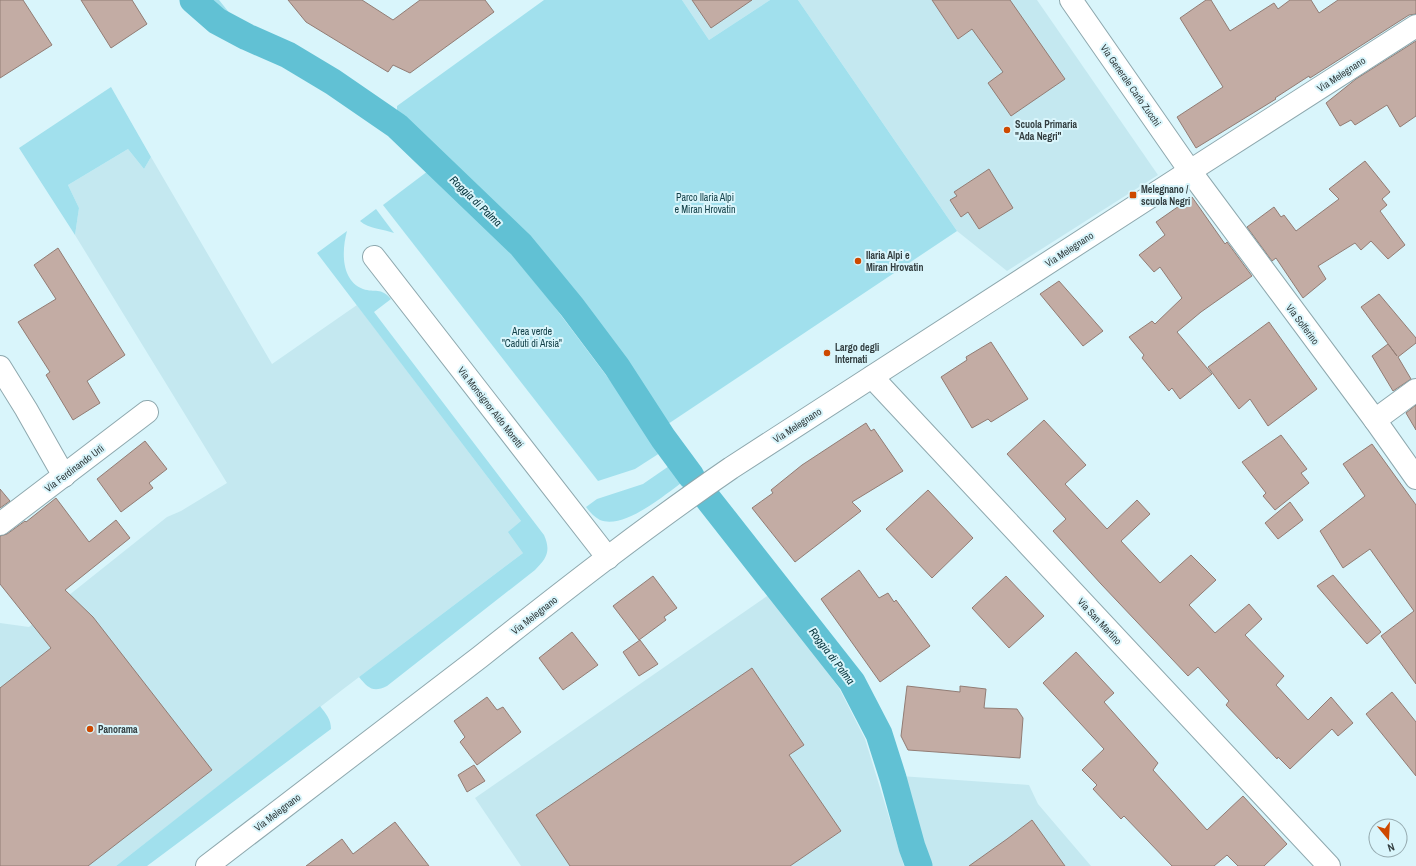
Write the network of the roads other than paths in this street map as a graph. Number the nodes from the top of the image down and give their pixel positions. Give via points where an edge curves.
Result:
1 (1072, 0) edge
2 (1416, 26) edge
3 (1190, 171) junction
4 (374, 257) dead end
5 (0, 367) edge
6 (872, 376) junction
7 (1416, 390) edge
8 (147, 412) dead end
9 (1375, 420) junction
10 (64, 476) junction
11 (1416, 478) edge
12 (0, 524) edge
13 (608, 558) junction
14 (207, 866) edge
15 (1329, 866) edge

1 - 3 street, Via Generale Carlo Zucchi
2 - 3 street, Via Melegnano
3 - 6 street, Via Melegnano
3 - 9 street, Via Solferino
4 - 13 street, Via Monsignor Aldo Moretti
5 - 10 street
6 - 13 street, Via Melegnano via 698,491
6 - 15 street, Via San Martino
7 - 9 street
8 - 10 street, Via Ferdinando Urli
9 - 11 street, Via Solferino
10 - 12 street, Via Ferdinando Urli
13 - 14 street, Via Melegnano

